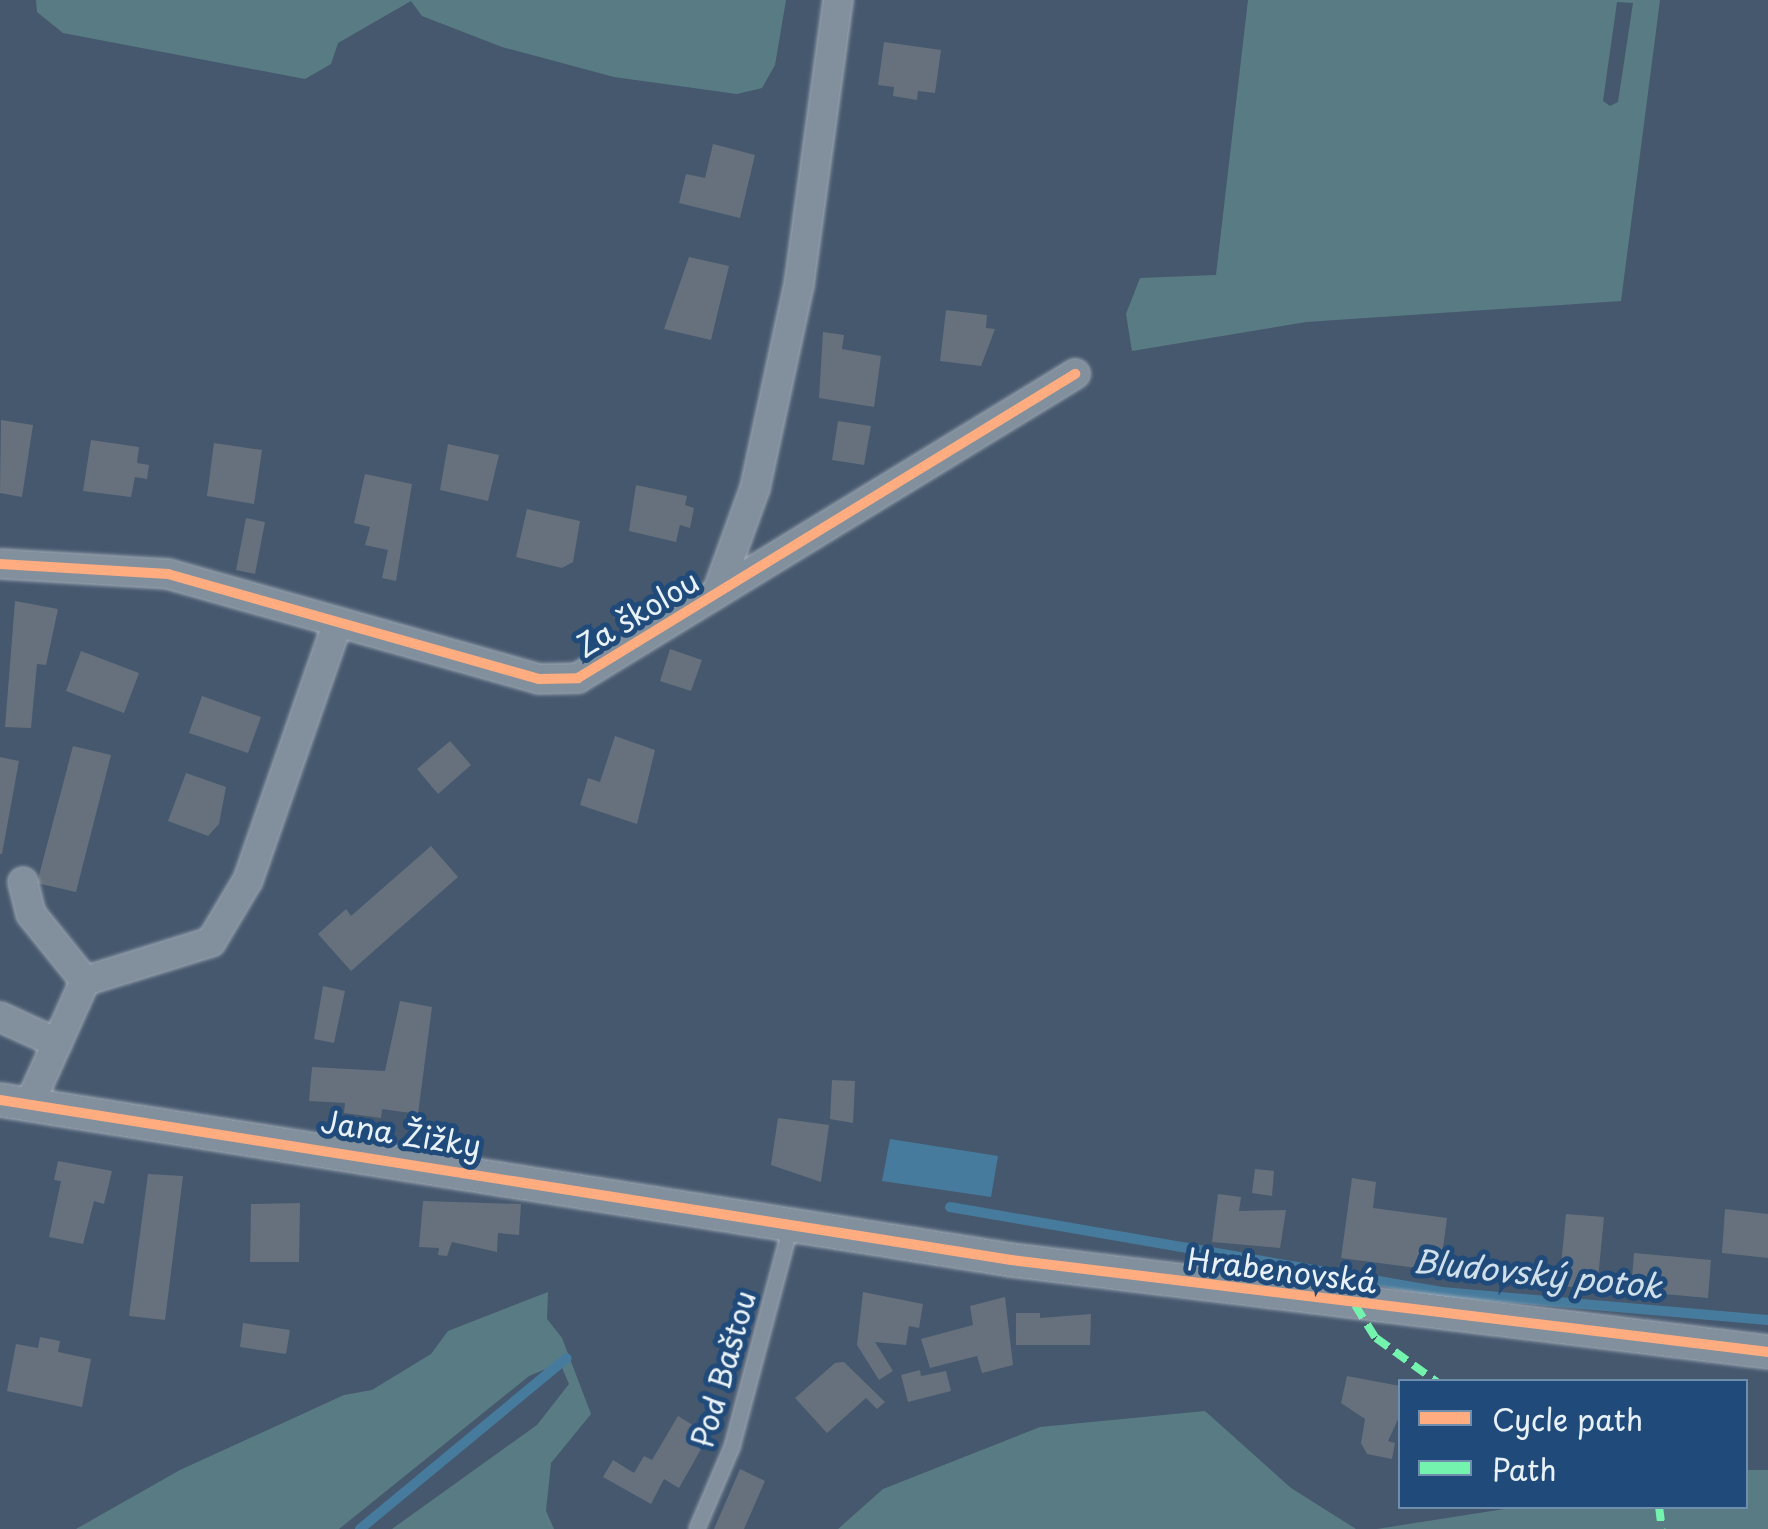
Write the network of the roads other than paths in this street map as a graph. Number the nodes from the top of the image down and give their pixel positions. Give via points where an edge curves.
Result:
1 (838, 0) edge
2 (1074, 374) dead end
3 (0, 564) edge
4 (717, 593) junction
5 (338, 626) junction
6 (22, 882) dead end
7 (85, 981) junction
8 (0, 1017) edge
9 (56, 1044) junction
10 (15, 1100) edge
11 (793, 1220) junction
12 (1768, 1352) edge
13 (696, 1529) edge

1 - 4 street, Za školou via 799,285 754,488
2 - 4 street, Za školou
3 - 5 street, Za školou via 168,574
4 - 5 street, Za školou via 578,678 539,680
5 - 7 street via 248,880 211,942
6 - 7 street via 31,914
7 - 9 street, Jana Žižky
8 - 9 street
9 - 10 street, Jana Žižky
10 - 11 street, Jana Žižky
11 - 12 street, Hrabenovská via 1011,1260
11 - 13 lane, Pod Baštou via 732,1447

